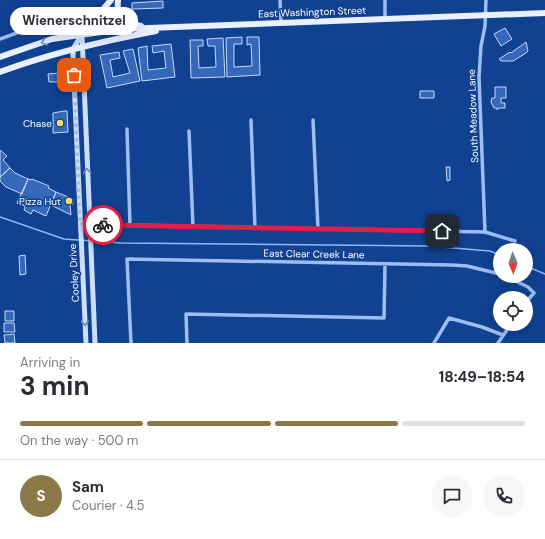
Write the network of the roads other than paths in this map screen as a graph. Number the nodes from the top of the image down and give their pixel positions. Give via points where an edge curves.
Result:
1 (111, 0) edge
2 (118, 0) edge
3 (280, 0) edge
4 (385, 0) edge
5 (486, 0) edge
6 (545, 13) edge
7 (486, 15) junction
8 (385, 19) junction
9 (281, 23) junction
10 (176, 27) junction
11 (149, 28) junction
12 (22, 31) dead end
13 (82, 34) junction
14 (0, 39) edge
15 (83, 47) junction
16 (73, 49) junction
17 (0, 57) edge
18 (0, 72) edge
19 (251, 120) dead end
20 (313, 120) dead end
21 (127, 129) dead end
22 (189, 131) dead end
23 (77, 136) junction
24 (86, 136) junction
25 (88, 184) junction
26 (79, 185) junction
27 (80, 224) junction
28 (90, 224) junction
29 (130, 226) junction
30 (193, 227) junction
31 (255, 228) junction
32 (318, 229) junction
33 (485, 232) junction
34 (515, 241) dead end
35 (385, 264) junction
36 (83, 268) junction
37 (92, 268) junction
38 (493, 272) edge
39 (520, 283) edge
40 (531, 291) edge
41 (506, 331) edge
42 (503, 335) junction
43 (86, 343) edge
44 (95, 343) edge
45 (131, 343) edge
46 (187, 343) edge
47 (434, 343) edge
48 (498, 343) edge

1 - 13 main road
2 - 11 main road via 117,10 120,17
3 - 9 street
4 - 8 street
5 - 7 street, South Meadow Lane
6 - 7 main road, East Washington Street
7 - 8 main road, East Washington Street
7 - 33 street, South Meadow Lane via 480,46 479,77
8 - 9 main road, East Washington Street
9 - 10 main road, East Washington Street
10 - 11 main road, East Washington Street
10 - 15 main road, East Washington Street
11 - 13 main road, East Washington Street
12 - 14 street
13 - 15 street, Cooley Drive
13 - 16 street
13 -> 17 main road, East Washington Street via 52,39
15 - 16 main road, East Washington Street
15 - 24 street, Cooley Drive
16 - 18 main road, East Washington Street
16 - 23 street, Cooley Drive
19 - 31 street
20 - 32 street
21 - 29 street
22 - 30 street
23 - 24 street
23 - 26 street, Cooley Drive
25 -> 24 street, Cooley Drive
25 - 26 street
25 - 28 street, Cooley Drive
26 - 27 street, Cooley Drive
27 - 28 street
27 - 36 street, Cooley Drive
28 - 29 street
28 - 37 street, Cooley Drive
29 - 30 street
30 - 31 street
31 - 32 street
32 - 33 street
33 - 34 street
35 - 38 street, East Clear Creek Lane via 467,266
35 - 45 street, East Clear Creek Lane via 128,259
35 - 46 street via 384,318 186,314
36 - 37 street
36 -> 43 street, Cooley Drive
37 - 44 street, Cooley Drive
39 - 40 street
41 - 42 street
42 - 47 street via 449,318
42 - 48 street

